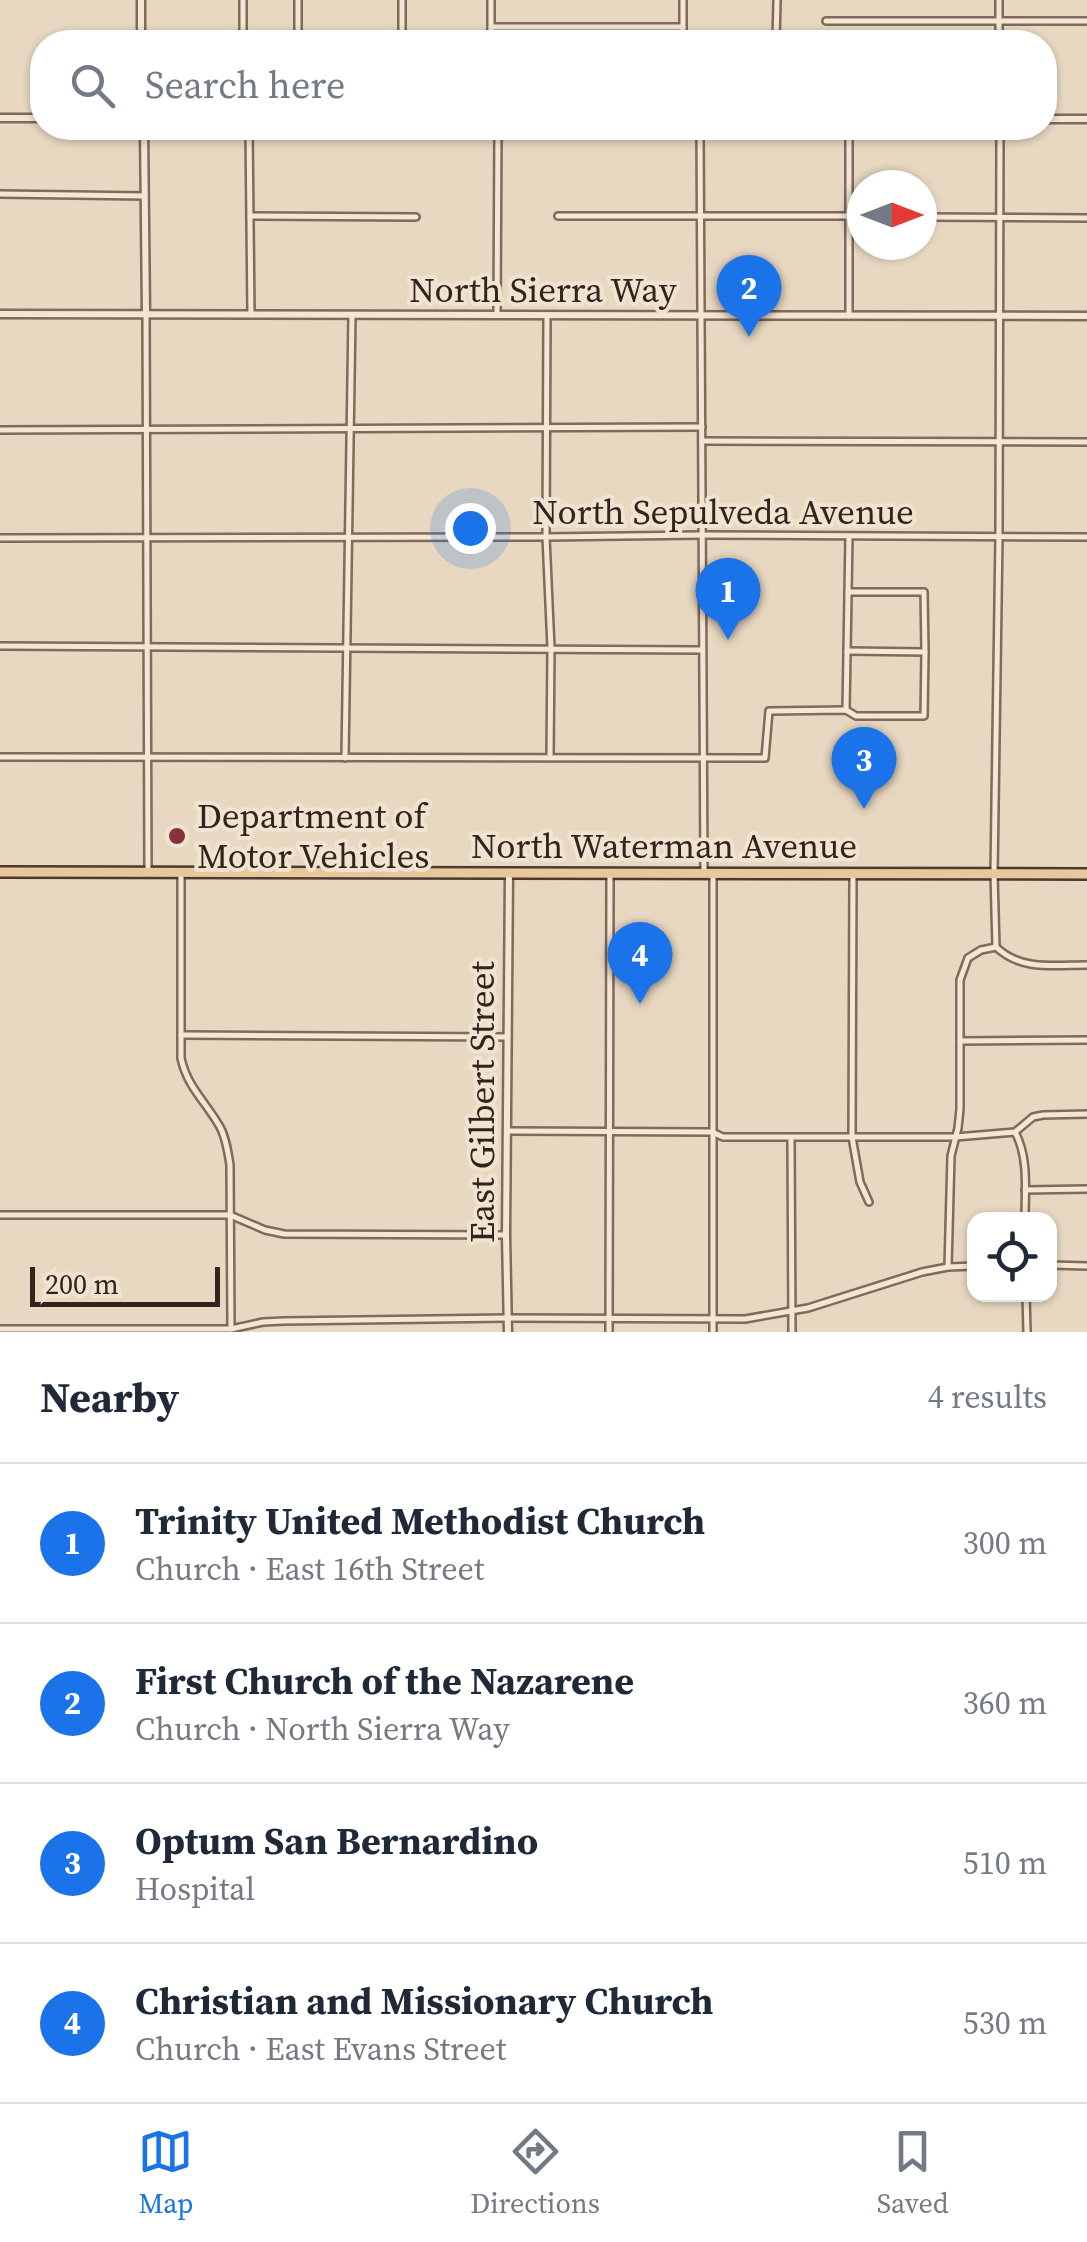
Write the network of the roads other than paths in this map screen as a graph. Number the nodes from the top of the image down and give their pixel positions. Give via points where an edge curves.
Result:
1 (142, 0) edge
2 (243, 0) edge
3 (298, 0) edge
4 (402, 0) edge
5 (491, 0) edge
6 (683, 0) edge
7 (777, 0) edge
8 (999, 0) edge
9 (999, 20) junction
10 (1087, 20) edge
11 (826, 21) dead end
12 (491, 26) junction
13 (683, 27) joint
14 (142, 30) edge
15 (243, 30) edge
16 (298, 30) edge
17 (402, 30) edge
18 (491, 30) edge
19 (776, 30) edge
20 (999, 30) edge
21 (0, 118) edge
22 (30, 118) edge
23 (1057, 119) edge
24 (1087, 119) edge
25 (144, 140) edge
26 (249, 140) edge
27 (498, 140) edge
28 (700, 140) edge
29 (849, 140) edge
30 (1000, 140) edge
31 (849, 170) edge
32 (0, 194) edge
33 (145, 196) junction
34 (250, 216) junction
35 (558, 216) dead end
36 (700, 216) junction
37 (847, 216) edge
38 (416, 217) dead end
39 (937, 217) edge
40 (1000, 218) junction
41 (1087, 218) edge
42 (849, 260) edge
43 (0, 314) edge
44 (146, 314) junction
45 (701, 314) junction
46 (251, 315) junction
47 (352, 315) junction
48 (497, 316) junction
49 (547, 316) junction
50 (848, 316) junction
51 (1000, 316) junction
52 (1087, 316) edge
53 (547, 427) junction
54 (351, 428) junction
55 (702, 428) junction
56 (0, 430) edge
57 (146, 430) junction
58 (702, 441) junction
59 (1000, 441) junction
60 (1087, 442) edge
61 (702, 535) junction
62 (849, 536) junction
63 (1000, 536) junction
64 (1087, 537) edge
65 (0, 538) edge
66 (147, 538) junction
67 (348, 538) junction
68 (546, 538) junction
69 (848, 592) junction
70 (0, 646) edge
71 (147, 647) junction
72 (346, 648) junction
73 (550, 648) junction
74 (703, 650) junction
75 (847, 651) junction
76 (924, 652) junction
77 (846, 710) junction
78 (0, 757) edge
79 (346, 758) junction
80 (550, 758) junction
81 (704, 758) junction
82 (148, 759) junction
83 (0, 872) edge
84 (148, 872) junction
85 (181, 872) junction
86 (508, 873) junction
87 (610, 873) junction
88 (709, 874) junction
89 (854, 874) junction
90 (994, 874) junction
91 (1087, 874) edge
92 (996, 947) junction
93 (1087, 965) edge
94 (180, 1035) junction
95 (506, 1037) junction
96 (1087, 1040) edge
97 (960, 1041) junction
98 (1087, 1114) edge
99 (507, 1132) junction
100 (608, 1132) junction
101 (712, 1132) junction
102 (1015, 1132) junction
103 (852, 1137) junction
104 (956, 1137) junction
105 (790, 1138) junction
106 (1087, 1189) edge
107 (1025, 1190) junction
108 (869, 1202) dead end
109 (1025, 1212) edge
110 (0, 1216) edge
111 (230, 1216) junction
112 (506, 1235) junction
113 (967, 1266) edge
114 (1057, 1266) edge
115 (1087, 1266) edge
116 (948, 1267) junction
117 (1026, 1302) edge
118 (792, 1311) junction
119 (508, 1318) junction
120 (713, 1319) junction
121 (609, 1320) junction
122 (0, 1328) edge
123 (231, 1328) junction
124 (508, 1332) edge
125 (609, 1332) edge
126 (713, 1332) edge
127 (792, 1332) edge
128 (1027, 1332) edge

1 - 14 street
2 - 15 street
3 - 16 street
4 - 17 street
5 - 12 street
6 - 13 street
7 - 19 street
8 - 9 street
9 - 10 street
9 - 11 street
9 - 20 street
12 - 13 street
12 - 18 street
21 - 22 street
23 - 24 street
25 - 33 street
26 - 34 street
27 - 48 street
28 - 36 street
29 - 31 street
30 - 40 street
32 - 33 street
33 - 44 street
34 - 38 street
34 - 46 street
35 - 36 street
36 - 37 street
36 - 45 street
39 - 40 street
40 - 41 street
40 - 51 street
42 - 50 street
43 - 44 street, North Sierra Way
44 - 46 street, North Sierra Way
44 - 57 street
45 - 49 street, North Sierra Way
45 - 50 street, North Sierra Way
45 - 55 street
46 - 47 street, North Sierra Way
47 - 48 street, North Sierra Way
47 - 54 street
48 - 49 street, North Sierra Way
49 - 53 street
50 - 51 street, North Sierra Way
51 - 52 street, North Sierra Way
51 - 59 street
53 - 54 street
53 - 55 street
53 - 68 street
54 - 57 street
54 - 67 street
55 - 58 street
56 - 57 street
57 - 66 street
58 - 59 street
58 - 61 street
59 - 60 street
59 - 63 street
61 - 62 street, North Sepulveda Avenue
61 - 68 street, North Sepulveda Avenue
61 - 74 street
62 - 63 street, North Sepulveda Avenue
62 - 69 street
63 - 64 street, North Sepulveda Avenue
63 - 90 street
65 - 66 street, North Sepulveda Avenue
66 - 67 street, North Sepulveda Avenue
66 - 71 street
67 - 68 street, North Sepulveda Avenue
67 - 72 street
68 - 73 street
69 - 75 street
69 - 76 street via 924,592
70 - 71 street
71 - 72 street
71 - 82 street
72 - 73 street
72 - 79 street
73 - 74 street
73 - 80 street
74 - 81 street
75 - 76 street
75 - 77 street
76 - 77 street via 924,716 856,716
77 - 81 street via 768,710 765,758
78 - 82 street
79 - 80 street
79 - 82 street
80 - 81 street
81 - 88 street
82 - 84 street
83 - 84 main road, North Waterman Avenue
84 - 85 main road, North Waterman Avenue
85 - 86 main road, North Waterman Avenue
85 - 94 street
86 - 87 main road, North Waterman Avenue
86 - 95 street, East Gilbert Street
87 - 88 main road, North Waterman Avenue
87 - 100 street
88 - 89 main road, North Waterman Avenue
88 - 101 street
89 - 90 main road, North Waterman Avenue
89 - 103 street
90 - 91 main road, North Waterman Avenue
90 - 92 street
92 - 93 street via 1015,962
92 - 97 street via 968,958 960,980
94 - 95 street
94 - 111 street via 184,1071 227,1146
95 - 99 street, East Gilbert Street
96 - 97 street
97 - 104 street
98 - 102 street via 1033,1117
99 - 100 street
99 - 112 street, East Gilbert Street
100 - 101 street
100 - 121 street
101 - 105 street
101 - 120 street
102 - 104 street
102 - 107 street
103 - 104 street
103 - 105 street
103 - 108 street
104 - 116 street
105 - 118 street
106 - 107 street
107 - 109 street
110 - 111 street
111 - 112 street via 284,1234
111 - 123 street
112 - 119 street, East Gilbert Street
113 - 116 street
114 - 115 street
116 - 118 street
117 - 128 street
118 - 120 street
118 - 127 street
119 - 121 street
119 - 123 street via 282,1321
119 - 124 street, East Gilbert Street
120 - 121 street
120 - 126 street
121 - 125 street
122 - 123 street

